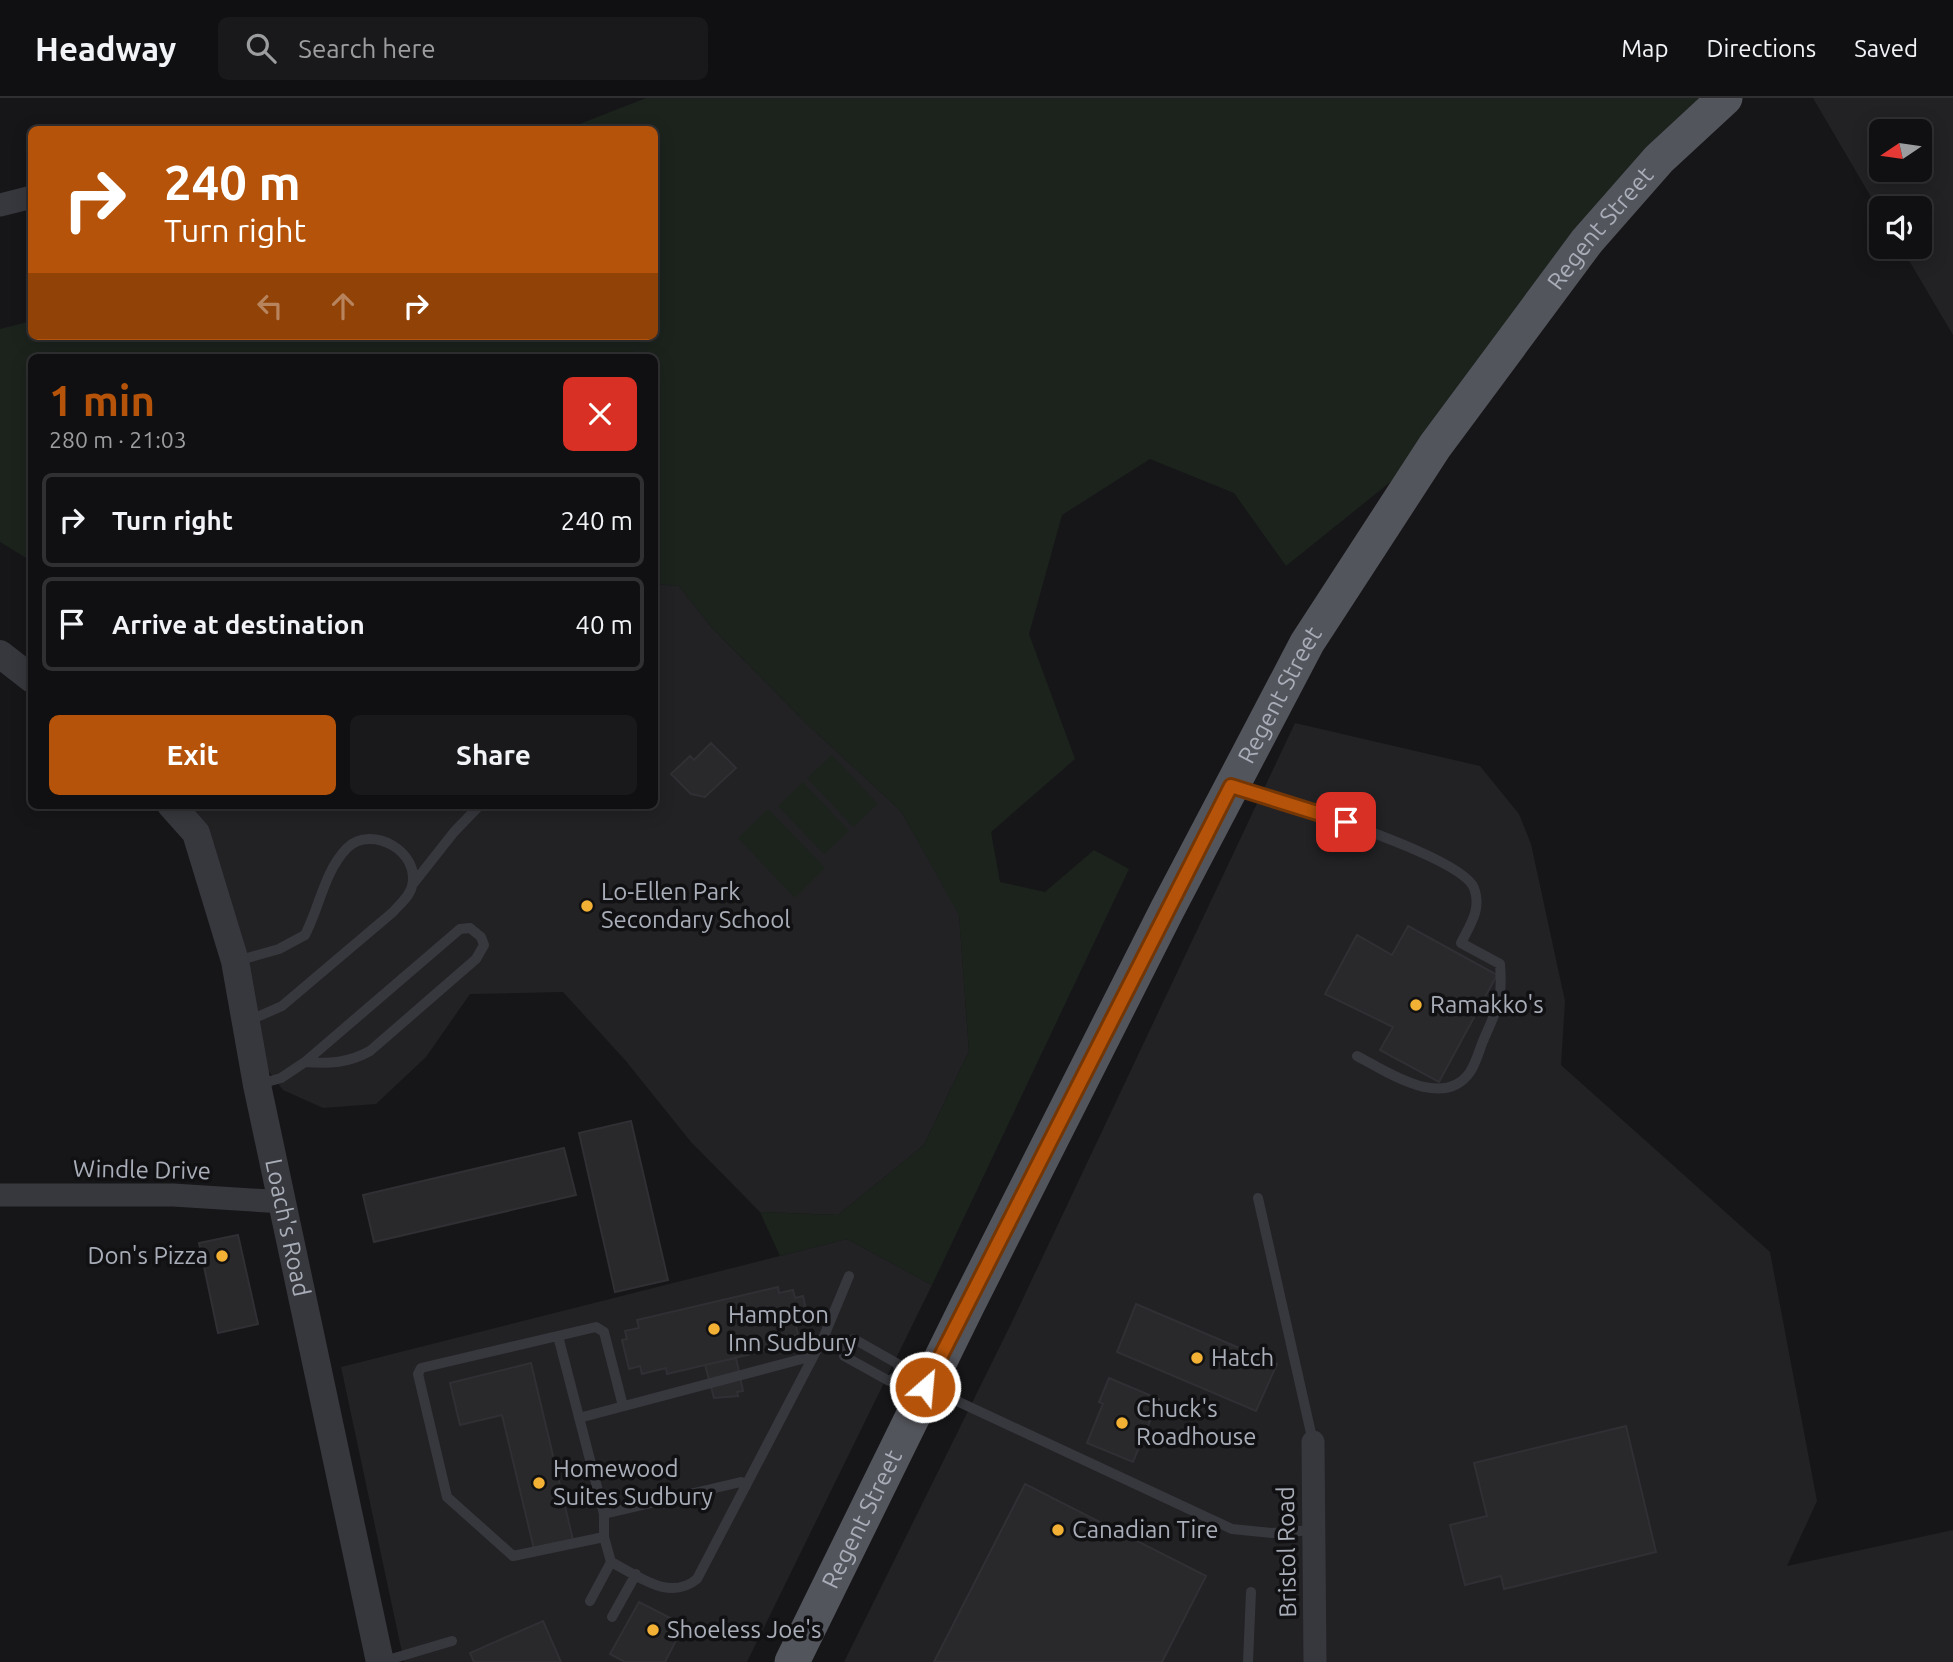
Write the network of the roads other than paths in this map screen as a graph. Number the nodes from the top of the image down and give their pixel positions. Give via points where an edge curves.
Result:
1 (1725, 98) edge
2 (28, 198) edge
3 (0, 205) edge
4 (0, 654) edge
5 (28, 676) edge
6 (1231, 786) junction
7 (175, 809) edge
8 (476, 809) edge
9 (413, 884) junction
10 (236, 961) junction
11 (245, 1022) junction
12 (1357, 1056) dead end
13 (305, 1062) junction
14 (257, 1085) junction
15 (0, 1195) edge
16 (1258, 1198) dead end
17 (284, 1202) junction
18 (849, 1276) dead end
19 (558, 1336) junction
20 (824, 1336) junction
21 (843, 1345) junction
22 (813, 1356) junction
23 (912, 1381) junction
24 (623, 1406) junction
25 (579, 1418) junction
26 (1313, 1442) joint
27 (746, 1486) junction
28 (604, 1514) junction
29 (1313, 1530) junction
30 (604, 1536) junction
31 (611, 1562) junction
32 (636, 1574) junction
33 (1251, 1592) dead end
34 (590, 1601) dead end
35 (612, 1617) dead end
36 (452, 1641) dead end
37 (380, 1662) edge
38 (792, 1662) edge
39 (1248, 1662) edge
40 (1315, 1662) edge

1 - 6 main road, Regent Street via 1658,159 1587,241 1435,446 1307,643
2 - 3 street
4 - 5 street
6 - 12 lane via 1346,822 1451,867 1470,879 1475,889 1477,912 1461,943 1500,964 1503,995 1469,1073 1452,1085 1416,1087
6 - 23 main road, Regent Street
7 - 10 street, Loach's Road via 196,833
8 - 9 lane
9 - 10 lane via 411,868 399,849 380,839 362,838 330,869 304,935 279,949
9 - 11 lane via 393,912 282,1006
10 - 11 street, Loach's Road
11 - 14 street, Loach's Road
13 - 13 lane via 460,929 470,928 481,936 484,945 476,959 370,1051 335,1064
13 - 14 lane via 281,1078
14 - 17 street, Loach's Road
15 - 17 street, Windle Drive via 173,1195
16 - 26 lane
17 - 37 street, Loach's Road
18 - 20 lane
19 - 24 lane via 596,1327 604,1332
19 - 25 lane
19 - 30 lane via 421,1368 418,1374 447,1497 513,1556
20 - 21 lane
20 - 22 lane
21 - 23 lane via 854,1339 898,1364
21 - 23 lane via 844,1356 889,1381
22 - 24 lane
22 - 27 lane
23 - 29 lane via 1232,1529 1272,1533
23 - 38 main road, Regent Street
24 - 25 lane
25 - 28 lane
26 - 29 street, Bristol Road
27 - 28 lane via 741,1482
27 - 32 lane via 697,1579 679,1590 664,1590
28 - 30 lane
29 - 40 street, Bristol Road
30 - 31 lane
31 - 32 lane
31 - 34 lane
32 - 35 lane
33 - 39 lane
36 - 37 lane

